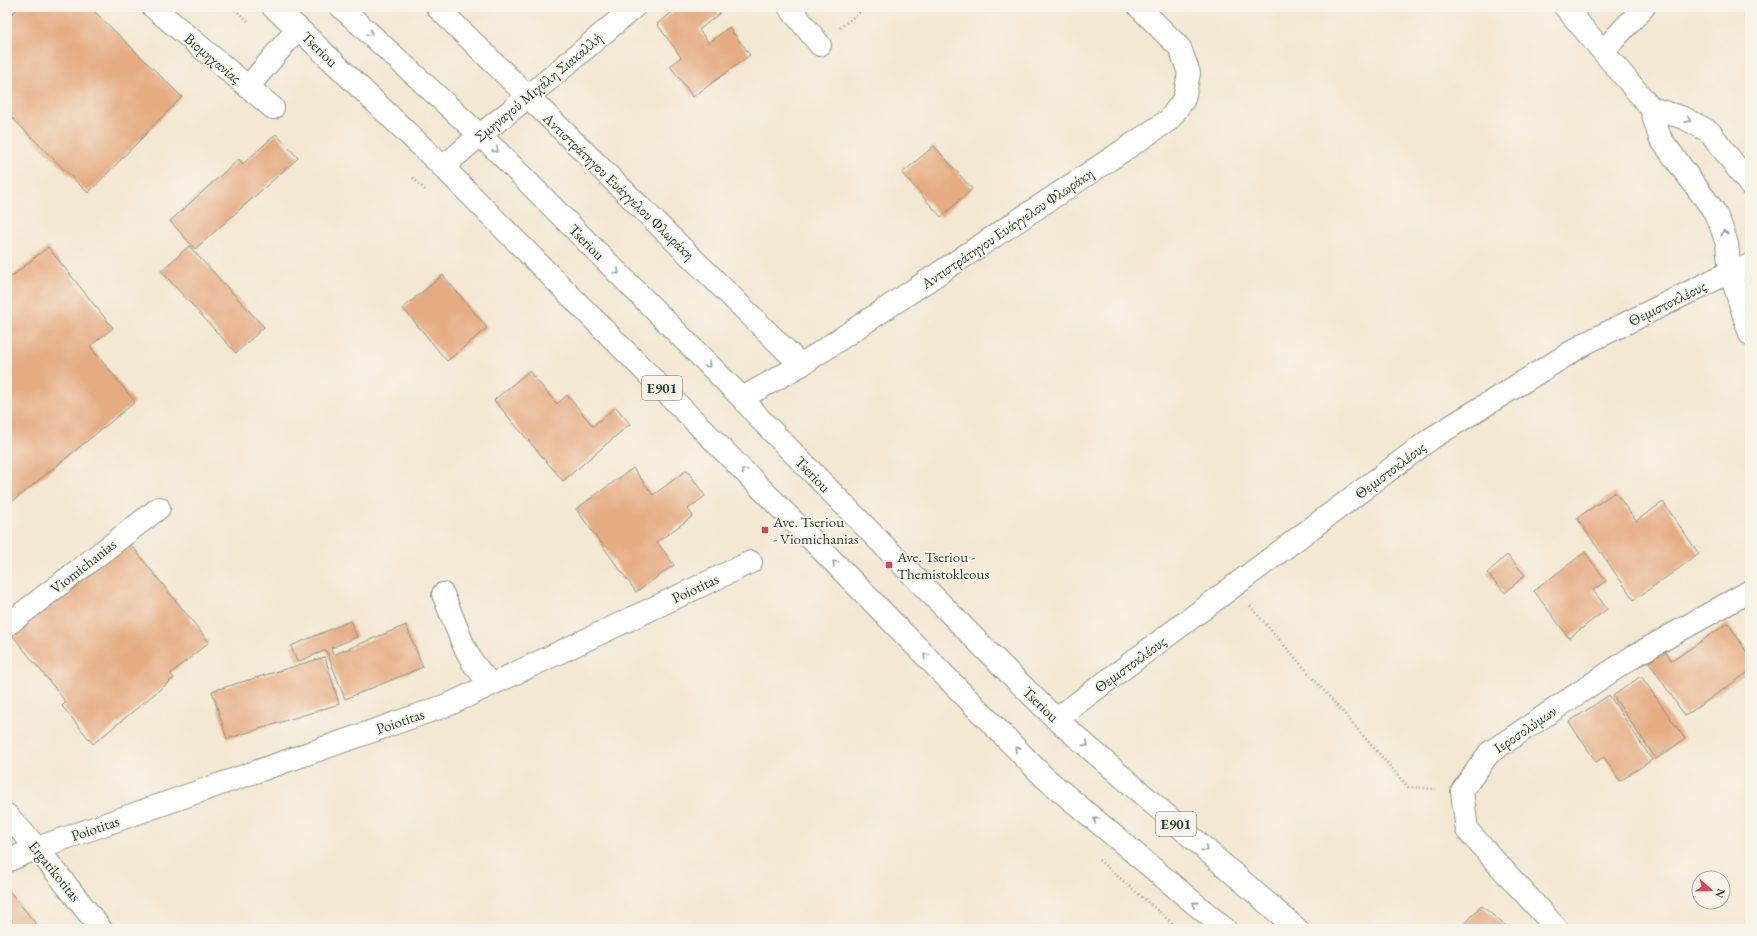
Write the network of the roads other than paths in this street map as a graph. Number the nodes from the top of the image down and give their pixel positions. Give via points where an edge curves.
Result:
1 (153, 7) edge
2 (273, 7) edge
3 (341, 7) edge
4 (437, 7) edge
5 (634, 7) edge
6 (789, 7) edge
7 (1139, 7) edge
8 (1565, 7) edge
9 (1644, 7) edge
10 (298, 28) junction
11 (820, 45) road end
12 (1603, 51) junction
13 (248, 87) junction
14 (528, 97) junction
15 (273, 108) dead end
16 (1651, 108) junction
17 (480, 135) junction
18 (443, 167) junction
19 (1750, 185) edge
20 (1740, 268) edge
21 (1750, 334) edge
22 (801, 365) junction
23 (742, 398) junction
24 (159, 508) dead end
25 (751, 562) dead end
26 (1750, 591) edge
27 (443, 594) dead end
28 (7, 625) edge
29 (490, 684) junction
30 (1056, 719) junction
31 (7, 815) edge
32 (37, 848) junction
33 (7, 861) edge
34 (96, 927) edge
35 (1225, 929) edge
36 (1297, 929) edge
37 (1557, 929) edge

1 - 13 street, Βιομηχανίας
2 - 10 street, Tseriou / E901
3 -> 17 street, Tseriou / E901
4 - 14 street, Αντιστράτηγου Ευάγγελου Φλωράκη
5 - 14 street, Σμηναγού Μιχάλη Σιακαλλή
6 - 11 street
7 - 22 street, Αντιστράτηγου Ευάγγελου Φλωράκη via 1180,48 1189,73 1184,99 1169,120
8 - 12 street
9 - 12 street
10 - 13 street
10 - 18 street, Tseriou / E901
12 - 16 street
13 - 15 street, Βιομηχανίας
14 - 17 street, Σμηναγού Μιχάλη Σιακαλλή
14 - 22 street, Αντιστράτηγου Ευάγγελου Φλωράκη
16 -> 19 street via 1684,118 1710,132
20 -> 16 street via 1714,211 1660,138
17 - 18 street, Σμηναγού Μιχάλη Σιακαλλή
17 -> 23 street, Tseriou / E901
35 -> 18 street, Tseriou / E901 via 1044,777
20 - 21 street
20 - 30 street, Θεμιστοκλέους via 1586,343 1432,438
22 - 23 street, Αντιστράτηγου Ευάγγελου Φλωράκη
23 - 30 street, Tseriou / E901
24 - 28 street, Viomichanias
25 - 29 street, Poiotitas
26 - 37 street, Ιεροσολύμων via 1634,656 1489,753 1462,791 1467,830
27 - 29 street via 463,644 473,663
29 - 32 street, Poiotitas via 450,704
30 -> 36 street, Tseriou / E901
31 - 32 street, Ergatikotitas
32 - 33 street, Poiotitas
32 - 34 street, Ergatikotitas

